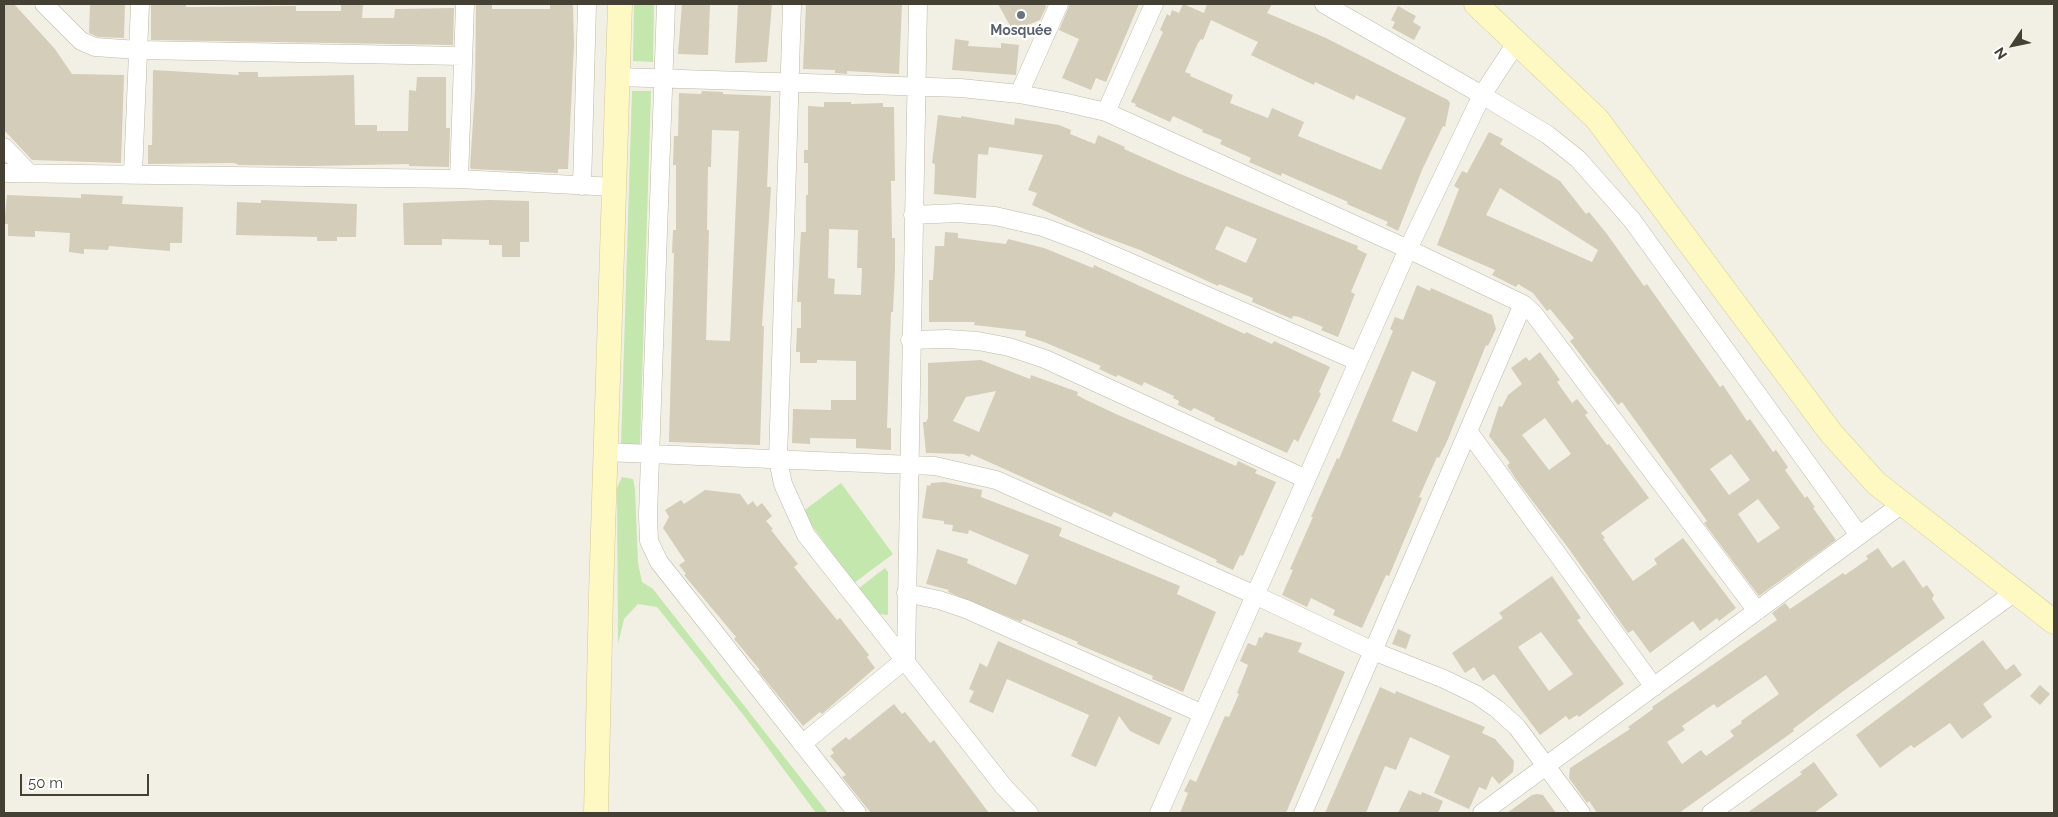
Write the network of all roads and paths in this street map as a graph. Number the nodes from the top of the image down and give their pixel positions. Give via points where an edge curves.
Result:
1 (44, 4) edge
2 (140, 4) edge
3 (465, 4) edge
4 (587, 4) edge
5 (620, 4) edge
6 (666, 4) edge
7 (792, 4) edge
8 (918, 4) edge
9 (1059, 4) edge
10 (1154, 4) edge
11 (1324, 4) edge
12 (1476, 4) edge
13 (1517, 42) junction
14 (138, 50) junction
15 (463, 56) junction
16 (618, 77) junction
17 (664, 79) junction
18 (789, 83) junction
19 (915, 87) junction
20 (1020, 94) junction
21 (1482, 95) junction
22 (1106, 112) junction
23 (4, 147) edge
24 (4, 173) edge
25 (29, 173) junction
26 (134, 174) junction
27 (459, 179) junction
28 (582, 186) junction
29 (614, 187) junction
30 (912, 215) junction
31 (1408, 249) junction
32 (1523, 304) junction
33 (910, 340) junction
34 (1357, 361) junction
35 (1468, 431) junction
36 (605, 452) junction
37 (650, 455) junction
38 (778, 460) junction
39 (908, 464) junction
40 (1306, 479) junction
41 (1902, 504) junction
42 (1859, 536) junction
43 (2015, 592) junction
44 (906, 593) junction
45 (1255, 594) junction
46 (1757, 611) junction
47 (2054, 622) edge
48 (1372, 650) junction
49 (906, 659) junction
50 (1654, 687) junction
51 (1202, 714) junction
52 (802, 744) junction
53 (1547, 766) junction
54 (596, 813) edge
55 (857, 813) edge
56 (1029, 813) edge
57 (1159, 813) edge
58 (1303, 813) edge
59 (1482, 813) edge
60 (1581, 813) edge
61 (1711, 813) edge

1 - 14 street via 81,41 95,47
2 - 14 street
3 - 15 street
4 - 28 street
5 - 16 main road
6 - 17 street
7 - 18 street
8 - 19 street
9 - 20 street
10 - 22 street
11 - 21 street
12 - 13 main road
13 - 21 street
13 - 41 main road via 1596,119 1832,433 1876,484
14 - 15 street
14 - 26 street
15 - 27 street
16 - 17 street
16 - 29 main road
17 - 18 street
17 - 37 street
18 - 19 street
18 - 38 street
19 - 20 street
19 - 30 street
20 - 22 street
21 - 31 street
21 - 42 street via 1548,135 1603,184
22 - 31 street
23 - 25 street
24 - 25 street
25 - 26 street
26 - 27 street
27 - 28 street
28 - 29 street
29 - 36 main road
30 - 33 street
30 - 34 street via 958,213 995,216 1042,227
31 - 32 street
31 - 34 street
32 - 35 street
32 - 46 street via 1534,314
33 - 39 street
33 - 40 street via 978,341 1045,359
34 - 40 street
35 - 48 street
35 - 50 street
36 - 37 street
36 - 54 main road
37 - 38 street
37 - 52 street via 649,540 659,562
38 - 39 street
38 - 49 street via 783,484 806,535
39 - 44 street
39 - 45 street via 935,466 996,480
40 - 45 street
41 - 42 street
41 - 43 main road
42 - 46 street
43 - 47 main road
43 - 61 street
44 - 49 street
44 - 51 street via 966,609
45 - 48 street
45 - 51 street
46 - 50 street
48 - 53 street via 1477,695 1517,727
48 - 58 street
49 - 52 street
49 - 56 street via 1004,787
50 - 53 street
51 - 57 street
52 - 55 street
53 - 59 street
53 - 60 street

